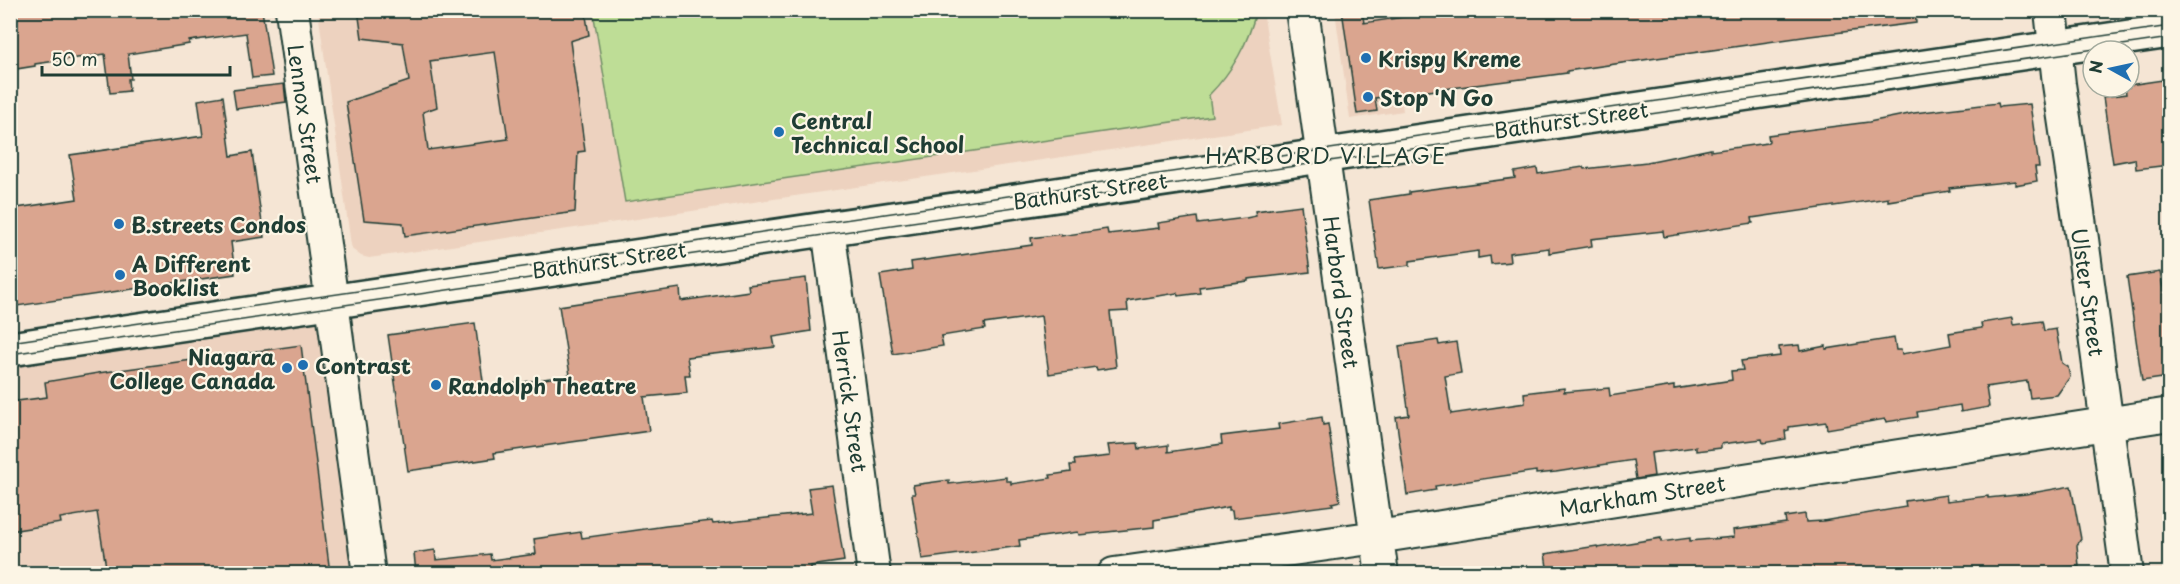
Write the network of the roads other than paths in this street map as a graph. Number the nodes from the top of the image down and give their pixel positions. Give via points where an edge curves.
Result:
1 (292, 10) edge
2 (1302, 10) edge
3 (2051, 10) edge
4 (2169, 31) edge
5 (2055, 48) junction
6 (1323, 156) junction
7 (828, 228) junction
8 (332, 302) junction
9 (10, 349) edge
10 (2169, 414) edge
11 (2107, 424) junction
12 (1377, 537) junction
13 (369, 573) edge
14 (874, 573) edge
15 (1114, 573) edge
16 (1382, 573) edge
17 (2127, 573) edge

1 - 8 street, Lennox Street
2 - 6 street, Harbord Street
3 - 5 street, Ulster Street
4 - 5 main road, Bathurst Street
5 - 6 main road, Bathurst Street
5 - 11 street, Ulster Street
6 - 7 main road, Bathurst Street
6 - 12 street, Harbord Street
7 - 8 main road, Bathurst Street
7 - 14 street, Herrick Street
8 - 9 main road, Bathurst Street
8 - 13 street, Lennox Street
10 - 11 street, Markham Street
11 - 12 street, Markham Street
11 - 17 street, Ulster Street
12 - 15 street, Markham Street
12 - 16 street, Harbord Street

